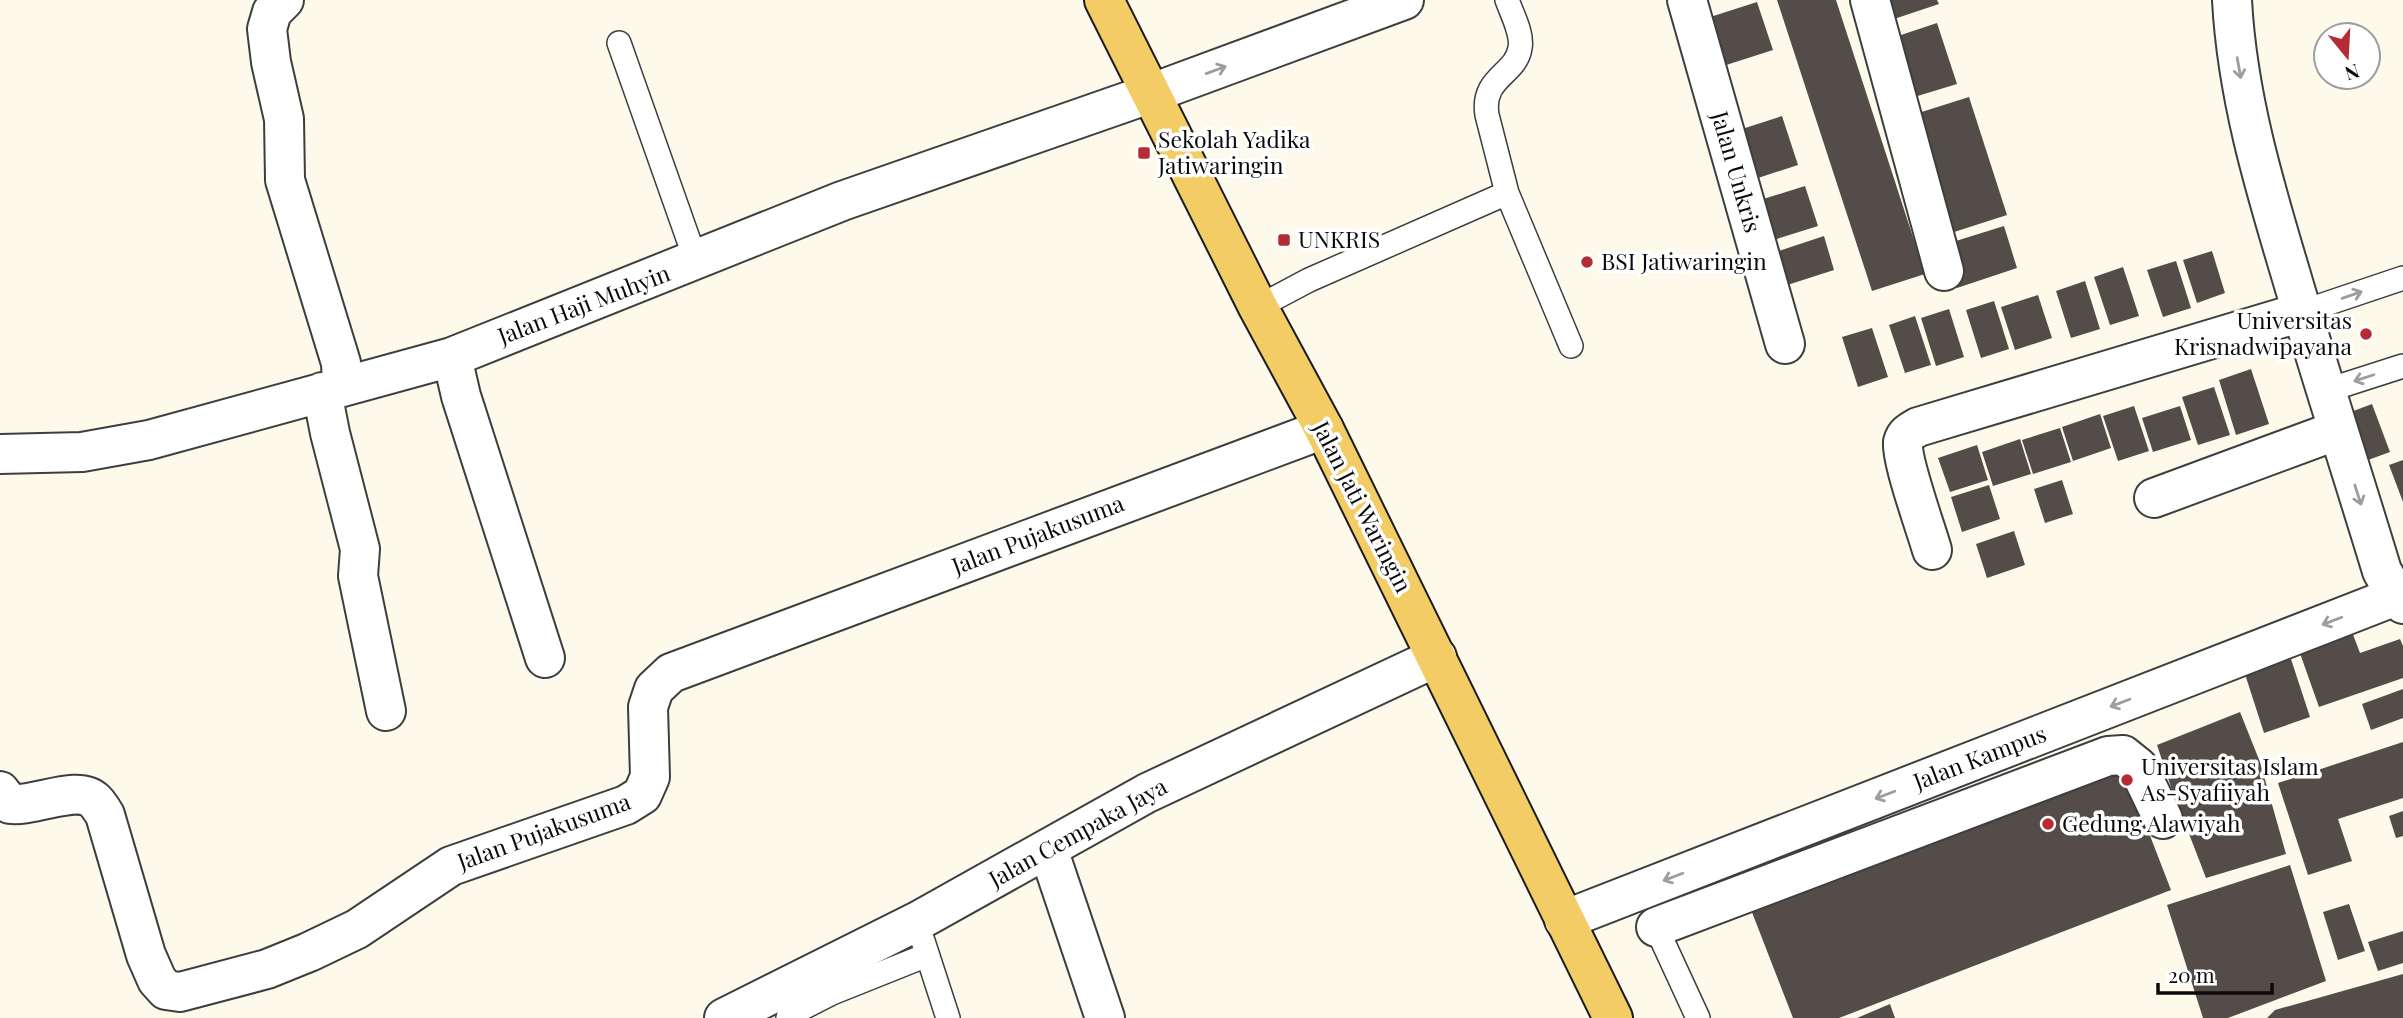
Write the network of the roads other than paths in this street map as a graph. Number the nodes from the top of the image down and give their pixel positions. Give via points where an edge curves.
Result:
1 (284, 0) edge
2 (1104, 0) edge
3 (1404, 0) edge
4 (1507, 0) edge
5 (1687, 0) edge
6 (1870, 0) edge
7 (2232, 0) edge
8 (619, 43) dead end
9 (1152, 93) junction
10 (1507, 194) junction
11 (696, 261) junction
12 (1944, 271) dead end
13 (2403, 278) edge
14 (1258, 307) junction
15 (2302, 312) junction
16 (1785, 344) dead end
17 (1571, 346) dead end
18 (452, 357) junction
19 (2403, 366) edge
20 (332, 390) junction
21 (2325, 391) junction
22 (1324, 429) junction
23 (2338, 430) junction
24 (0, 454) edge
25 (2154, 498) dead end
26 (1932, 550) dead end
27 (2396, 583) edge
28 (1437, 657) junction
29 (545, 659) dead end
30 (386, 711) dead end
31 (0, 791) edge
32 (2163, 820) dead end
33 (1048, 849) junction
34 (1564, 920) junction
35 (1656, 927) joint
36 (922, 938) junction
37 (724, 1018) edge
38 (788, 1018) edge
39 (948, 1018) edge
40 (1105, 1018) edge
41 (1613, 1018) edge
42 (1698, 1018) edge

1 - 20 street via 272,12 267,29 285,119 285,180 341,363
2 - 9 main road, Jalan Jati Waringin
9 -> 3 street, Jalan Haji Muhyin
4 - 10 lane via 1520,48 1488,92 1485,104
5 - 16 street, Jalan Unkris
6 - 12 street
7 -> 15 street via 2250,131
8 - 11 lane
9 - 11 street, Jalan Haji Muhyin via 842,201
9 - 14 main road, Jalan Jati Waringin
10 - 14 lane via 1309,280
10 - 17 lane
11 - 18 street, Jalan Haji Muhyin
15 -> 13 lane
14 - 22 main road, Jalan Jati Waringin
15 - 21 street
15 - 26 street via 1908,433 1903,441 1905,457
18 - 20 street, Jalan Haji Muhyin
18 - 29 street
19 -> 21 lane
20 - 24 street, Jalan Haji Muhyin via 149,440 82,452
20 - 30 street via 330,433 360,549 358,576
21 - 23 street
22 - 28 main road, Jalan Jati Waringin
22 - 31 street, Jalan Pujakusuma via 671,673 654,689 648,707 650,777 642,795 626,805 451,866 357,929 267,969 180,992 166,990 146,955 105,815 94,799 78,792 10,804
23 - 25 street
23 -> 27 street
27 -> 34 street, Jalan Kampus
28 - 33 street, Jalan Cempaka Jaya via 1147,793
28 - 34 main road, Jalan Jati Waringin
32 - 35 street via 2138,768 2123,755 2108,756
33 - 36 street, Jalan Cempaka Jaya
33 - 40 street
34 - 41 main road, Jalan Jati Waringin
35 - 42 lane
36 - 37 street, Jalan Cempaka Jaya
36 - 38 lane
36 - 39 lane

